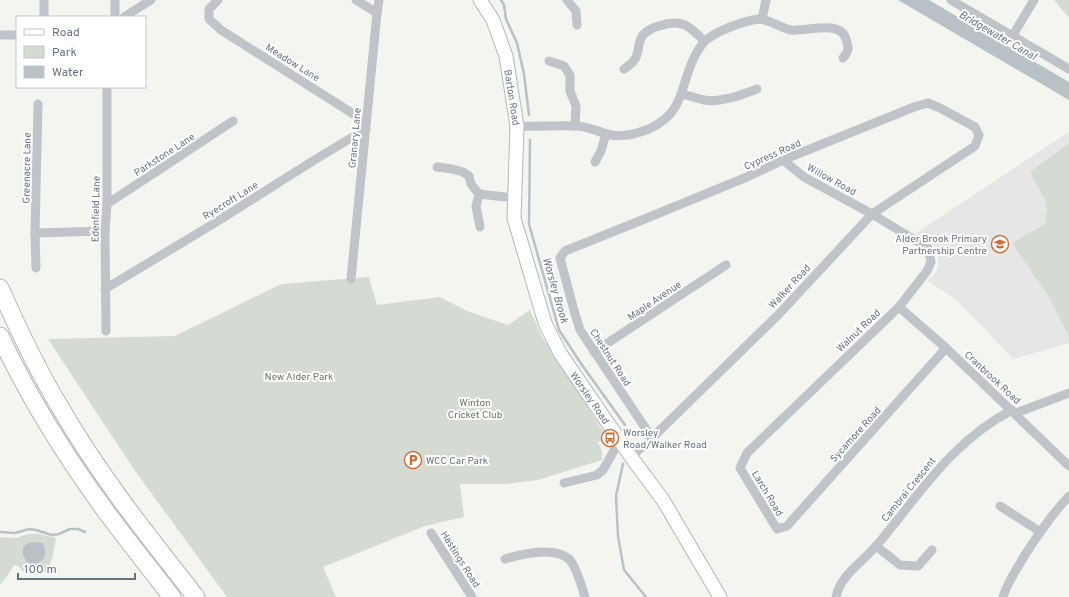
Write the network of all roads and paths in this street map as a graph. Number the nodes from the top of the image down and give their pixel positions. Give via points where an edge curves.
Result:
1 (44, 0) edge
2 (115, 0) edge
3 (151, 0) edge
4 (218, 0) edge
5 (356, 0) edge
6 (379, 0) edge
7 (480, 0) edge
8 (567, 0) edge
9 (766, 0) edge
10 (952, 0) edge
11 (1034, 0) edge
12 (377, 13) junction
13 (44, 16) edge
14 (115, 16) edge
15 (126, 16) edge
16 (762, 19) junction
17 (577, 25) dead end
18 (0, 35) edge
19 (16, 35) edge
20 (1013, 36) junction
21 (704, 41) junction
22 (844, 58) dead end
23 (549, 61) dead end
24 (1069, 69) edge
25 (624, 70) dead end
26 (107, 88) edge
27 (757, 89) dead end
28 (682, 94) junction
29 (38, 104) dead end
30 (234, 121) dead end
31 (366, 125) junction
32 (517, 126) junction
33 (575, 126) junction
34 (606, 134) junction
35 (975, 146) joint
36 (783, 160) junction
37 (595, 162) dead end
38 (437, 167) dead end
39 (479, 194) junction
40 (514, 199) junction
41 (107, 204) junction
42 (872, 214) junction
43 (480, 226) dead end
44 (105, 231) junction
45 (35, 233) junction
46 (560, 258) joint
47 (726, 265) dead end
48 (36, 268) dead end
49 (351, 279) dead end
50 (0, 288) edge
51 (105, 289) junction
52 (899, 307) junction
53 (106, 331) dead end
54 (0, 336) edge
55 (946, 348) junction
56 (594, 352) junction
57 (1069, 393) edge
58 (1014, 412) junction
59 (652, 438) junction
60 (620, 440) junction
61 (631, 457) junction
62 (1069, 466) edge
63 (740, 468) joint
64 (564, 484) dead end
65 (1069, 496) edge
66 (1000, 506) dead end
67 (777, 529) joint
68 (1039, 531) junction
69 (431, 533) dead end
70 (876, 546) junction
71 (932, 550) dead end
72 (505, 559) dead end
73 (716, 596) edge
74 (172, 597) edge
75 (196, 597) edge
76 (472, 597) edge
77 (586, 597) edge
78 (836, 597) edge
79 (1003, 597) edge

1 - 13 street
2 - 14 street
3 - 15 street
4 - 31 street, Meadow Lane via 209,9 209,19 221,30
5 - 12 street
6 - 12 street, Granary Lane
7 - 32 main road, Barton Road via 493,20 506,56
8 - 17 street via 576,11
9 - 16 street
10 - 20 street
11 - 20 street
12 - 31 street, Granary Lane
16 - 21 street via 727,29
16 - 22 street via 790,30 823,27 840,30 849,46
18 - 19 street
20 - 24 street
21 - 25 street via 684,24 675,22 655,27 643,35 635,59
21 - 28 street via 695,56
23 - 33 street via 564,66 570,75 570,91 576,106
26 - 41 street, Edenfield Lane
27 - 28 street via 718,100 704,100
28 - 34 street via 667,117 649,129 631,135
29 - 45 street, Greenacre Lane
30 - 41 street, Parkstone Lane
31 - 49 street, Granary Lane
31 - 51 street, Ryecroft Lane via 213,224
32 - 33 street
32 - 40 main road, Barton Road
33 - 34 street via 589,127
34 - 37 street
35 - 36 street, Cypress Road via 979,135 975,127 928,103
35 - 42 street, Walker Road
36 - 42 street, Willow Road via 804,177
36 - 46 street, Cypress Road via 565,251
38 - 39 street via 464,172
39 - 40 street
39 - 43 street via 476,206
40 - 60 main road, Worsley Road via 514,218 545,323 560,353
41 - 44 street, Edenfield Lane
42 - 52 street, Walnut Road via 928,248 931,262 928,271
42 - 59 street, Walker Road via 779,314
44 - 45 street
44 - 51 street, Edenfield Lane
45 - 48 street, Greenacre Lane
46 - 56 street, Chestnut Road via 580,330
47 - 56 street, Maple Avenue
50 - 75 highway via 44,380 77,434 124,504
51 - 53 street, Edenfield Lane
52 - 55 street, Cranbrook Road
52 - 63 street, Walnut Road via 747,453
54 - 74 highway via 49,427 77,471 106,513
55 - 58 street, Cranbrook Road
55 - 67 street, Sycamore Road via 787,526
56 - 59 street, Chestnut Road
57 - 58 street, Cambrai Crescent
58 - 62 street, Cranbrook Road
58 - 70 street, Cambrai Crescent via 995,419 980,429 944,462
59 - 61 street, Walker Road
60 - 61 main road, Worsley Road
60 - 64 street via 603,470 597,475
61 - 73 main road, Worsley Road via 663,500
63 - 67 street, Larch Road
65 - 68 street
66 - 68 street
68 - 79 street
69 - 76 street, Hastings Road
70 - 71 street via 900,564 918,566
70 - 78 street, Cambrai Crescent via 840,584
72 - 77 street via 522,554 562,554 570,560

